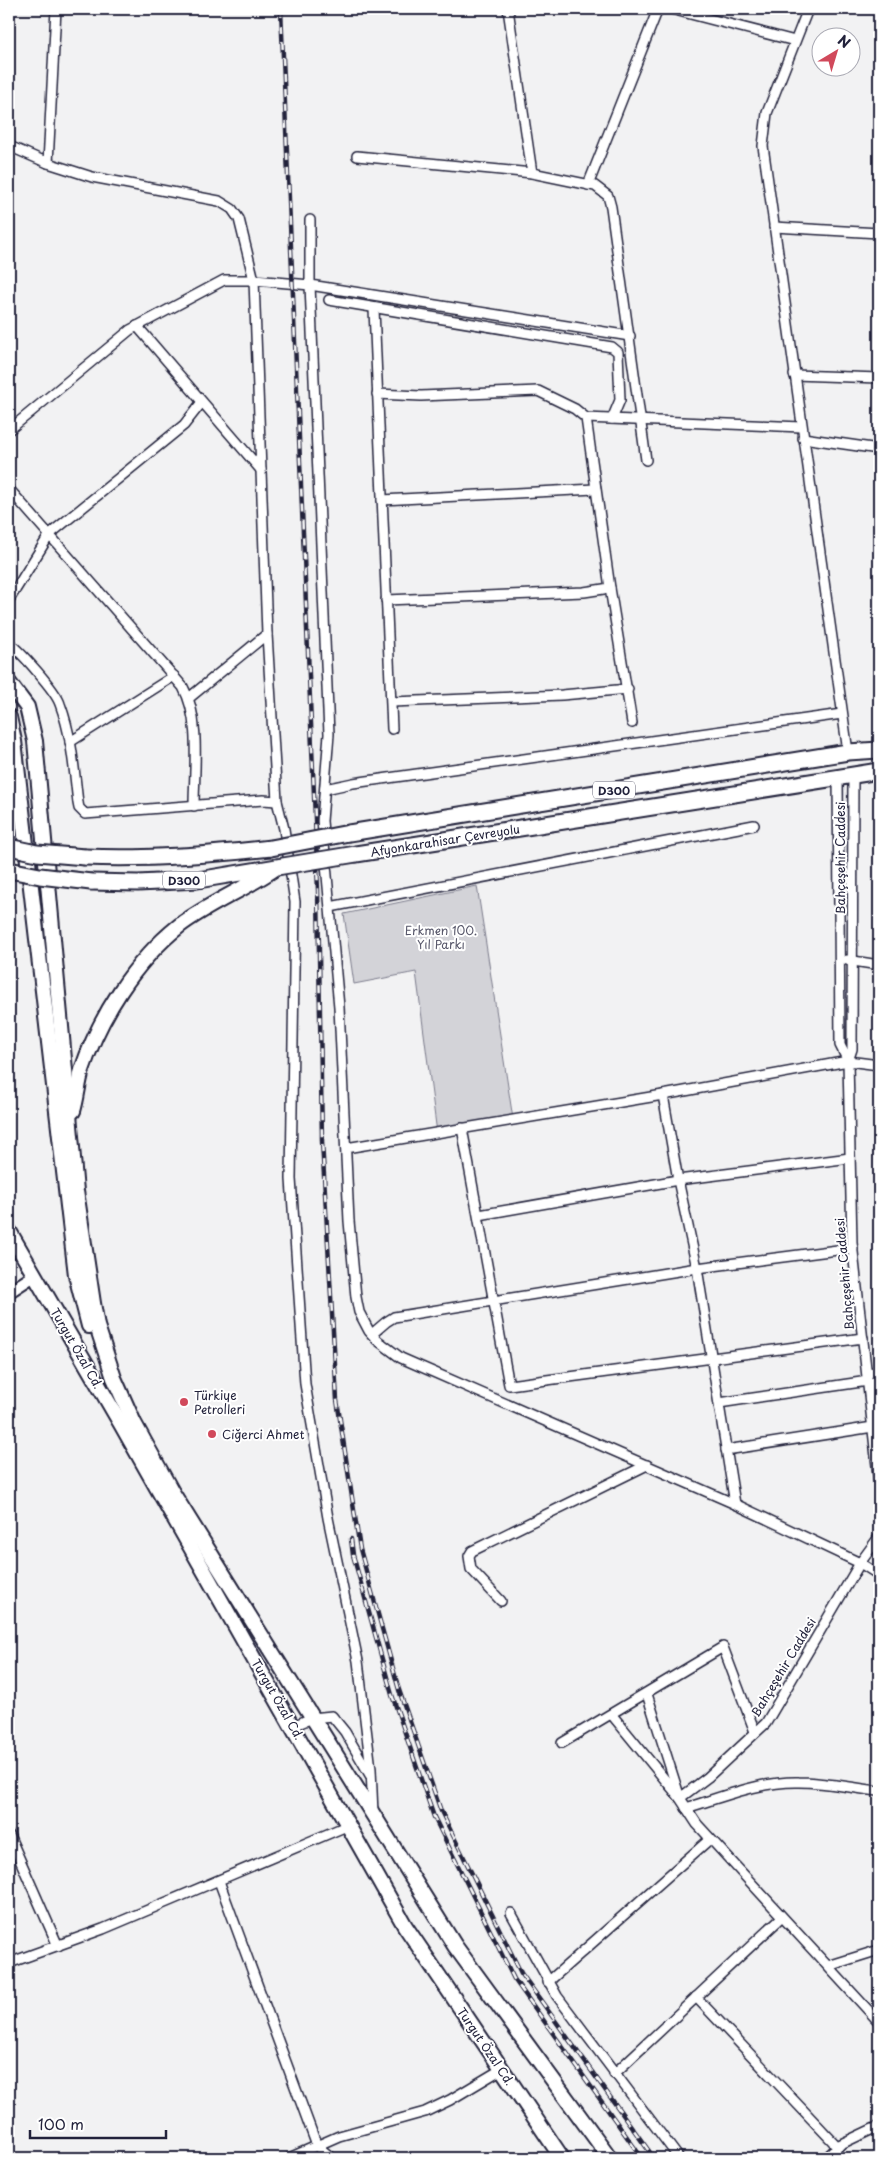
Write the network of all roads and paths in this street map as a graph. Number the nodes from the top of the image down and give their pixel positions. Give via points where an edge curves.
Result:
1 (56, 9) edge
2 (508, 9) edge
3 (658, 9) edge
4 (671, 9) edge
5 (808, 9) edge
6 (795, 41) junction
7 (9, 146) edge
8 (356, 156) dead end
9 (48, 163) junction
10 (532, 173) junction
11 (588, 185) junction
12 (310, 220) dead end
13 (774, 229) junction
14 (879, 234) edge
15 (254, 280) junction
16 (310, 286) junction
17 (329, 300) dead end
18 (374, 308) junction
19 (137, 326) junction
20 (630, 336) junction
21 (794, 375) junction
22 (879, 378) edge
23 (377, 394) junction
24 (202, 402) junction
25 (586, 418) junction
26 (612, 419) junction
27 (641, 421) junction
28 (801, 428) junction
29 (9, 430) edge
30 (803, 438) junction
31 (879, 449) edge
32 (646, 460) dead end
33 (261, 470) junction
34 (9, 488) edge
35 (595, 489) junction
36 (382, 500) junction
37 (50, 534) junction
38 (610, 588) junction
39 (9, 600) edge
40 (386, 600) junction
41 (267, 634) junction
42 (9, 643) edge
43 (174, 676) junction
44 (9, 684) edge
45 (628, 689) junction
46 (189, 698) junction
47 (392, 702) junction
48 (842, 714) junction
49 (9, 717) edge
50 (632, 723) dead end
51 (392, 729) dead end
52 (70, 742) junction
53 (879, 750) edge
54 (848, 752) junction
55 (879, 771) edge
56 (845, 776) junction
57 (325, 789) junction
58 (277, 801) junction
59 (194, 806) junction
60 (754, 825) dead end
61 (9, 847) edge
62 (277, 868) junction
63 (9, 870) edge
64 (330, 907) junction
65 (840, 958) junction
66 (852, 960) junction
67 (879, 965) edge
68 (848, 1061) junction
69 (879, 1064) edge
70 (663, 1095) junction
71 (69, 1124) junction
72 (462, 1128) junction
73 (346, 1148) junction
74 (850, 1158) junction
75 (678, 1180) junction
76 (479, 1215) junction
77 (9, 1231) edge
78 (852, 1248) junction
79 (698, 1268) junction
80 (35, 1275) junction
81 (9, 1292) edge
82 (494, 1302) junction
83 (372, 1334) junction
84 (863, 1338) junction
85 (712, 1358) junction
86 (879, 1373) edge
87 (867, 1377) junction
88 (719, 1403) junction
89 (128, 1424) junction
90 (873, 1426) junction
91 (726, 1450) junction
92 (647, 1465) junction
93 (879, 1484) edge
94 (735, 1504) junction
95 (879, 1537) edge
96 (860, 1563) junction
97 (879, 1568) edge
98 (879, 1575) edge
99 (501, 1601) dead end
100 (647, 1694) junction
101 (612, 1715) junction
102 (312, 1718) junction
103 (293, 1726) junction
104 (755, 1732) junction
105 (562, 1743) dead end
106 (371, 1778) junction
107 (879, 1791) edge
108 (680, 1798) junction
109 (686, 1808) junction
110 (373, 1816) junction
111 (349, 1824) junction
112 (9, 1834) edge
113 (710, 1839) junction
114 (219, 1881) junction
115 (511, 1913) dead end
116 (782, 1917) junction
117 (58, 1946) junction
118 (879, 1950) edge
119 (9, 1963) edge
120 (828, 1966) junction
121 (548, 1982) junction
122 (696, 1997) junction
123 (879, 2022) edge
124 (502, 2069) junction
125 (614, 2074) junction
126 (879, 2126) edge
127 (317, 2146) junction
128 (838, 2147) junction
129 (289, 2158) edge
130 (332, 2158) edge
131 (562, 2158) edge
132 (610, 2158) edge
133 (679, 2158) edge
134 (826, 2158) edge

1 - 9 street
2 - 10 street
3 - 11 street
4 - 6 street
5 - 6 street
6 - 13 street via 764,130 763,146
7 - 9 street
8 - 10 street
9 - 15 street via 119,184 205,197 227,204 239,219
10 - 11 street
11 - 20 street via 608,196
12 - 16 street
13 - 14 street
13 - 21 street
15 - 16 street
15 - 19 street via 224,280
15 - 33 street
16 - 20 street
16 - 57 street via 329,734
17 - 18 street
18 - 23 street
18 - 26 street via 612,347 618,352 620,400
19 - 24 street
19 - 29 street
20 - 27 street
21 - 22 street
21 - 28 street
23 - 25 street via 421,396 538,391
23 - 36 street
24 - 33 street
24 - 37 street via 184,425
25 - 26 street
25 - 35 street
26 - 27 street
27 - 28 street
27 - 32 street
28 - 30 street
30 - 31 street
30 - 48 street
33 - 41 street
34 - 37 street
35 - 36 street
35 - 38 street
36 - 40 street
37 - 39 street
37 - 43 street
38 - 40 street via 584,592
38 - 45 street
40 - 47 street
41 - 46 street
41 - 58 street
42 - 52 street via 30,663 60,702
43 - 46 street
43 - 52 street
44 - 71 main road via 27,707 34,741
45 - 47 street
45 - 50 street
46 - 59 street via 194,724
47 - 51 street
48 - 54 street
48 - 57 street
49 - 89 main road via 76,1275 93,1344
52 - 59 street via 79,808 85,814
53 - 54 highway, Afyonkarahisar Çevreyolu / D300
54 - 61 highway, Afyonkarahisar Çevreyolu / D300, bridge via 271,848 135,859 37,853
55 - 56 highway, Afyonkarahisar Çevreyolu / D300
56 - 62 highway, Afyonkarahisar Çevreyolu / D300, bridge
56 - 65 street, Bahçeşehir Caddesi
56 - 66 street, Bahçeşehir Caddesi
57 - 64 street via 322,821
58 - 59 street
58 - 106 street via 295,902 291,1179 305,1384 328,1518 358,1661
60 - 64 street
62 - 63 highway, Afyonkarahisar Çevreyolu / D300, bridge via 198,880 138,883 91,882
62 - 71 main road via 179,926 148,956 116,1000 95,1037 81,1072
64 - 73 street
65 - 66 street
65 - 68 street, Bahçeşehir Caddesi via 840,1044
66 - 67 street
66 - 68 street, Bahçeşehir Caddesi via 852,1049
68 - 69 street
68 - 70 street
68 - 74 street, Bahçeşehir Caddesi
70 - 72 street
70 - 75 street
71 - 89 main road via 97,1326
72 - 73 street
72 - 76 street
73 - 83 street via 356,1297
74 - 75 street
74 - 78 street, Bahçeşehir Caddesi
75 - 76 street
75 - 79 street
76 - 82 street
77 - 80 main road, Turgut Özal Cd.
78 - 79 street
78 - 84 street, Bahçeşehir Caddesi
79 - 82 street
79 - 85 street
80 - 81 street
80 - 89 main road, Turgut Özal Cd.
82 - 83 street via 394,1317
82 - 85 street via 509,1385
83 - 92 street via 401,1358
84 - 85 street
84 - 87 street, Bahçeşehir Caddesi
85 - 88 street
86 - 87 street
87 - 88 street
87 - 90 street, Bahçeşehir Caddesi
88 - 91 street
89 - 102 main road, Turgut Özal Cd.
89 - 103 main road, Turgut Özal Cd.
90 - 91 street
90 - 93 street, Bahçeşehir Caddesi
91 - 94 street
92 - 94 street
92 - 99 street via 472,1551 469,1556 471,1569
94 - 96 street
95 - 96 street, Bahçeşehir Caddesi
96 - 97 street
96 - 98 street
96 - 104 street, Bahçeşehir Caddesi via 766,1723
100 - 101 street
100 - 104 street via 722,1647
100 - 108 street
101 - 105 street
101 - 108 street
102 - 103 street
102 - 106 street via 332,1716
102 - 110 main road, Turgut Özal Cd.
103 - 111 main road, Turgut Özal Cd.
104 - 108 street, Bahçeşehir Caddesi via 708,1777
106 - 110 street
107 - 109 street via 799,1782 734,1792
108 - 109 street
109 - 113 street
110 - 132 main road, Turgut Özal Cd. via 455,1946
111 - 114 street
111 - 124 main road, Turgut Özal Cd. via 405,1926
112 - 117 street
113 - 116 street
113 - 121 street
114 - 117 street
114 - 127 street
115 - 121 street
116 - 120 street
116 - 122 street
117 - 119 street
118 - 120 street
120 - 123 street
121 - 125 street
122 - 125 street
122 - 128 street
124 - 127 street via 425,2112 339,2136
124 - 131 main road, Turgut Özal Cd.
125 - 133 street
126 - 128 street
127 - 129 street
127 - 130 street
128 - 134 street

